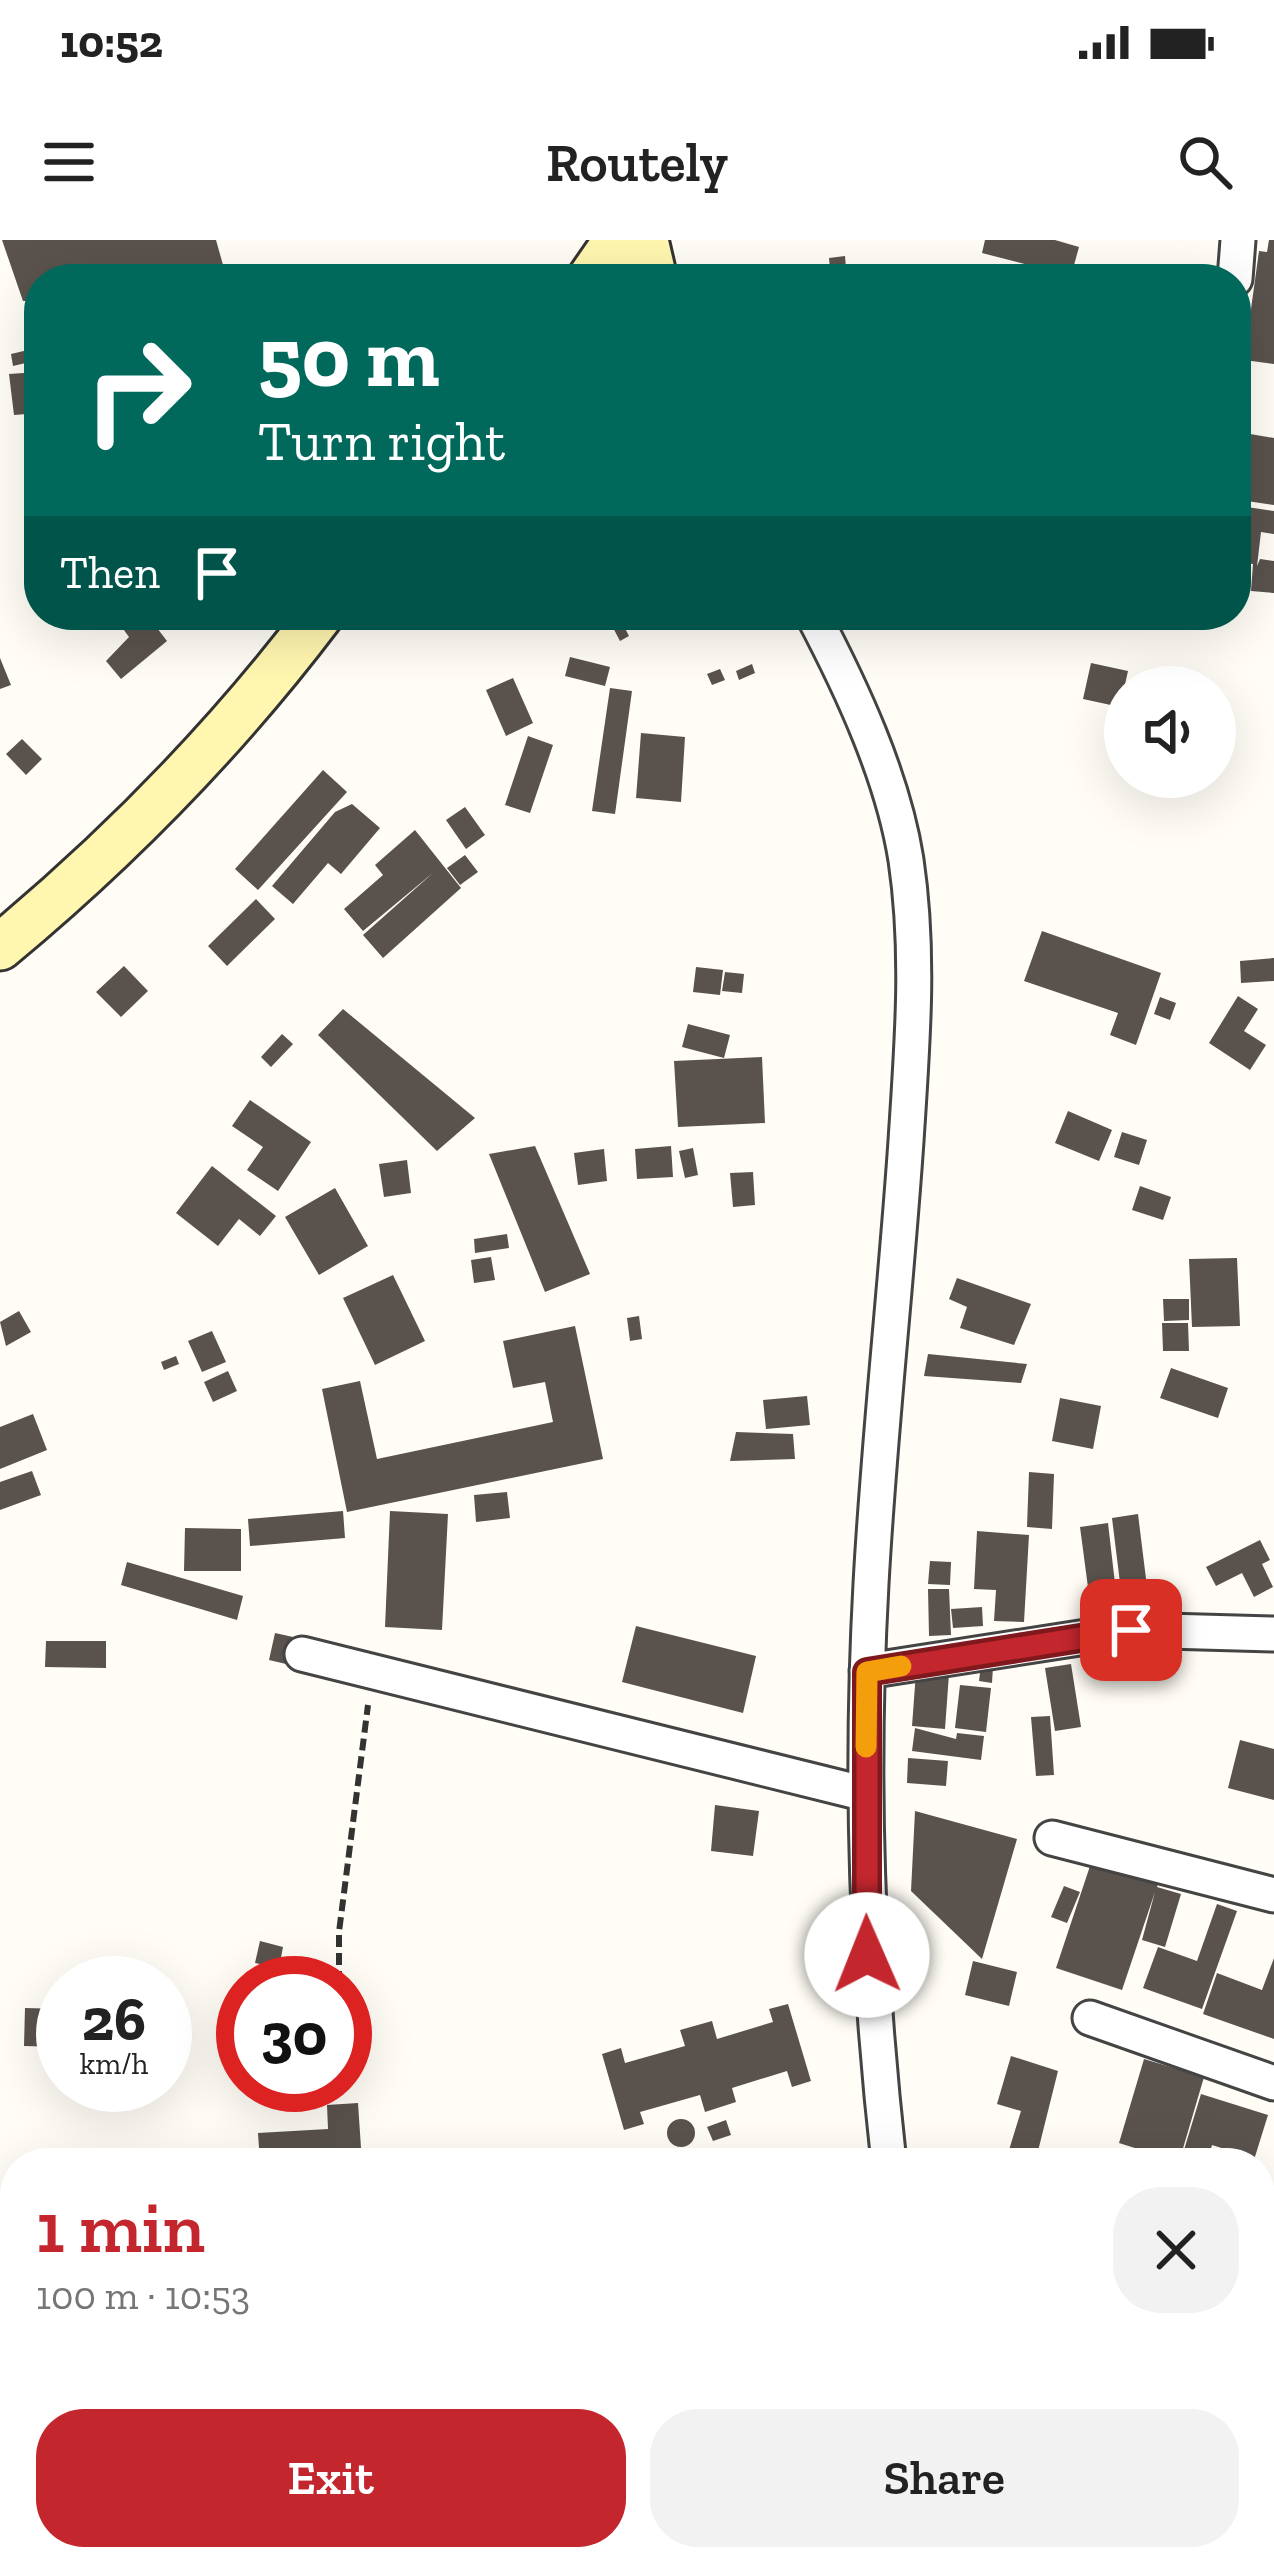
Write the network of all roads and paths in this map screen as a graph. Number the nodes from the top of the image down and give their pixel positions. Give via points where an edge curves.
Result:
1 (307, 630) edge
2 (819, 630) edge
3 (0, 946) edge
4 (1274, 1634) edge
5 (302, 1654) dead end
6 (375, 1672) junction
7 (867, 1672) junction
8 (866, 1793) junction
9 (1052, 1838) dead end
10 (1274, 1895) edge
11 (339, 1956) edge
12 (1090, 2018) dead end
13 (1274, 2084) edge
14 (888, 2148) edge

1 - 3 main road via 109,853
2 - 7 street via 880,773 905,855 915,942 902,1234
4 - 7 street via 1131,1630
5 - 6 street
6 - 8 street
6 - 11 path via 356,1772
7 - 8 street
8 - 14 street via 867,1955
9 - 10 street
12 - 13 street

